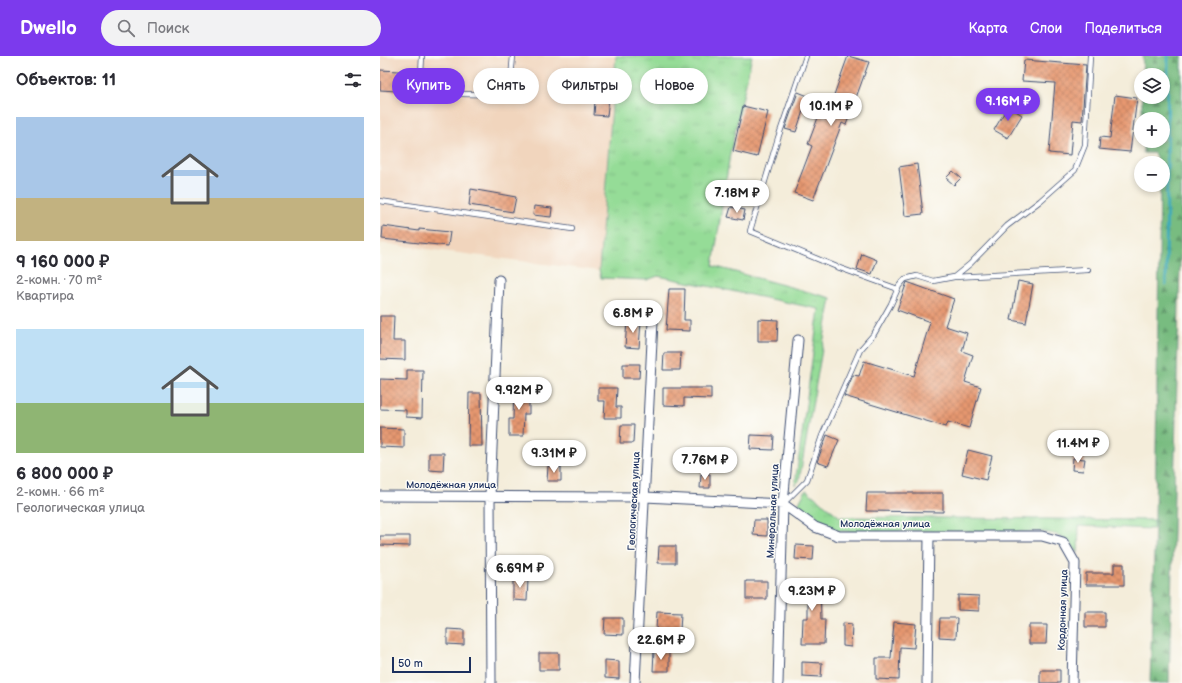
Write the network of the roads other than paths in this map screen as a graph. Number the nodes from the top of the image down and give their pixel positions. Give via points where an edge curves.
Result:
1 (422, 56) edge
2 (513, 56) edge
3 (806, 56) edge
4 (1090, 56) edge
5 (380, 201) edge
6 (572, 229) dead end
7 (1088, 270) dead end
8 (954, 277) junction
9 (499, 280) dead end
10 (898, 289) junction
11 (653, 321) dead end
12 (798, 340) dead end
13 (380, 496) edge
14 (490, 496) junction
15 (645, 497) junction
16 (783, 504) junction
17 (930, 536) junction
18 (1063, 542) joint
19 (491, 683) edge
20 (635, 683) edge
21 (778, 683) edge
22 (927, 683) edge
23 (1072, 683) edge

1 - 2 lane via 420,93 506,95 510,89
3 - 10 lane via 750,231
4 - 8 lane via 1085,145 1075,170 1007,226
5 - 6 lane
7 - 8 lane
8 - 10 lane via 933,281 917,276 905,279
9 - 14 street
10 - 16 lane via 874,334 857,356 822,436 807,480
11 - 15 street, Геологическая улица
12 - 16 street, Минеральная улица
13 - 14 street, Молодёжная улица
14 - 15 street, Молодёжная улица
14 - 19 street
15 - 16 street, Молодёжная улица
15 - 20 street, Геологическая улица
16 - 17 street, Молодёжная улица via 815,527 839,536
16 - 21 street, Минеральная улица
17 - 18 street, Молодёжная улица via 1042,536
17 - 22 street
18 - 23 street, Кордонная улица via 1075,563

